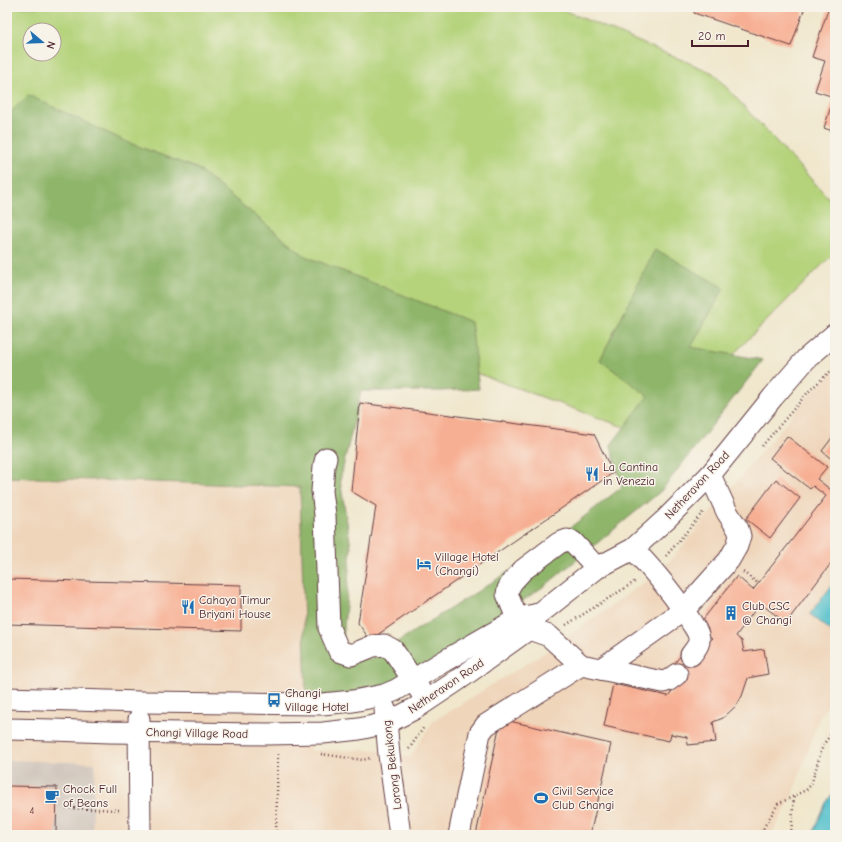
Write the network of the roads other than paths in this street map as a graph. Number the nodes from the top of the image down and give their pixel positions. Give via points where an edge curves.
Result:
1 (835, 334) edge
2 (326, 458) dead end
3 (710, 475) junction
4 (633, 548) junction
5 (597, 568) junction
6 (684, 610) junction
7 (529, 620) junction
8 (691, 655) dead end
9 (591, 667) junction
10 (677, 674) dead end
11 (413, 681) junction
12 (384, 695) junction
13 (7, 698) edge
14 (428, 701) junction
15 (140, 702) junction
16 (387, 722) junction
17 (7, 729) edge
18 (139, 732) junction
19 (140, 835) edge
20 (400, 835) edge
21 (459, 835) edge

1 - 3 street, Netheravon Road via 806,359
2 - 11 street via 322,492 329,628 339,651 351,655 384,645 393,650
3 - 4 street, Netheravon Road
3 - 6 street via 740,536 729,560
4 - 5 street, Netheravon Road
4 - 6 street
5 - 7 street, Netheravon Road
5 - 7 street via 573,542 567,540 559,543 523,570 508,588 508,594 514,611
6 - 8 street via 699,638
6 - 9 street
7 - 9 street
7 - 11 street, Netheravon Road via 446,660
7 - 14 street, Netheravon Road via 458,680
9 - 10 street via 663,682
9 - 21 street via 486,725 480,733 484,760
11 - 12 street, Netheravon Road
11 - 14 street
12 - 15 street via 322,704
12 - 16 street, Lorong Bekukong
13 - 15 street
14 - 16 street, Netheravon Road
15 - 18 street
16 - 18 street, Changi Village Road via 323,733
16 - 20 street, Lorong Bekukong
17 - 18 street, Changi Village Road
18 - 19 street

